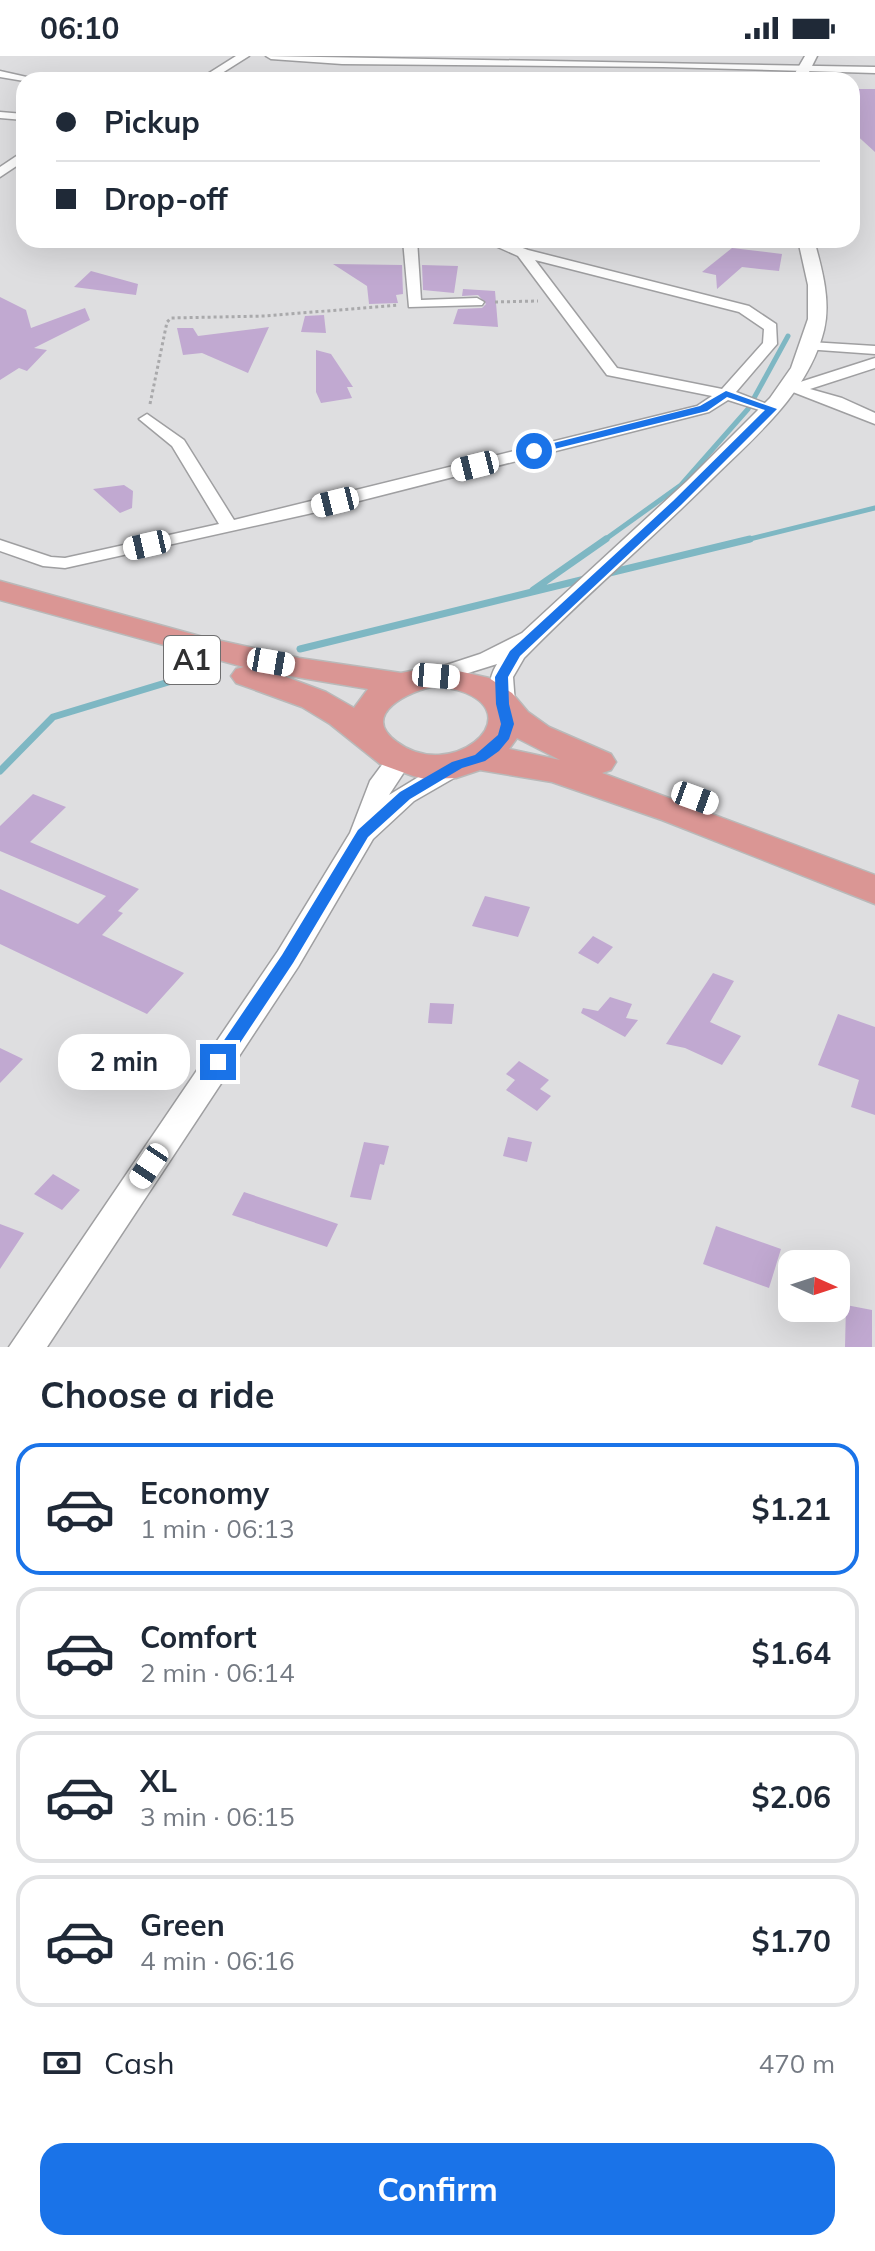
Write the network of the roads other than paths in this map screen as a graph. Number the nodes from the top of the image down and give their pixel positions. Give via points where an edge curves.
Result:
1 (244, 56) edge
2 (271, 56) edge
3 (584, 60) edge
4 (401, 63) edge
5 (804, 68) edge
6 (875, 70) edge
7 (217, 72) edge
8 (413, 248) edge
9 (510, 248) edge
10 (807, 248) edge
11 (523, 253) junction
12 (477, 302) road end
13 (810, 346) junction
14 (875, 350) edge
15 (875, 363) edge
16 (792, 388) junction
17 (726, 394) junction
18 (772, 409) junction
19 (147, 419) road end
20 (875, 419) edge
21 (229, 526) junction
22 (0, 545) edge
23 (0, 590) edge
24 (0, 608) edge
25 (539, 629) junction
26 (436, 676) junction
27 (401, 683) junction
28 (504, 708) junction
29 (371, 738) junction
30 (399, 760) junction
31 (468, 762) junction
32 (363, 833) junction
33 (875, 866) edge
34 (875, 890) edge
35 (27, 1347) edge

1 - 7 street
2 - 4 street
3 - 4 street
3 - 5 street
5 - 6 street
8 - 12 street via 414,304
9 - 11 street
10 - 13 street via 818,312
11 - 17 street via 612,372
11 - 17 street via 758,315 771,327 770,344
13 - 14 street
13 - 16 street
15 - 16 street
16 - 18 street
16 - 20 street
17 - 18 street
17 - 21 street via 703,409
18 - 25 street
19 - 21 street via 178,443
21 - 22 street via 59,564
23 - 27 highway, A1 via 271,662
24 - 29 highway, A1 via 313,697
25 - 26 street via 488,659
25 - 28 street via 514,654 501,677
26 - 27 highway, A1
26 - 28 highway, A1 via 476,684
27 - 29 highway, A1 via 371,707
28 - 31 highway via 504,736
28 - 33 highway, A1 via 517,723 559,748
29 - 30 highway, A1
30 - 31 highway, A1 via 427,767
30 - 32 street via 379,787
31 - 32 street via 392,805
31 - 34 highway, A1 via 543,767 587,780
32 - 35 street via 288,959

